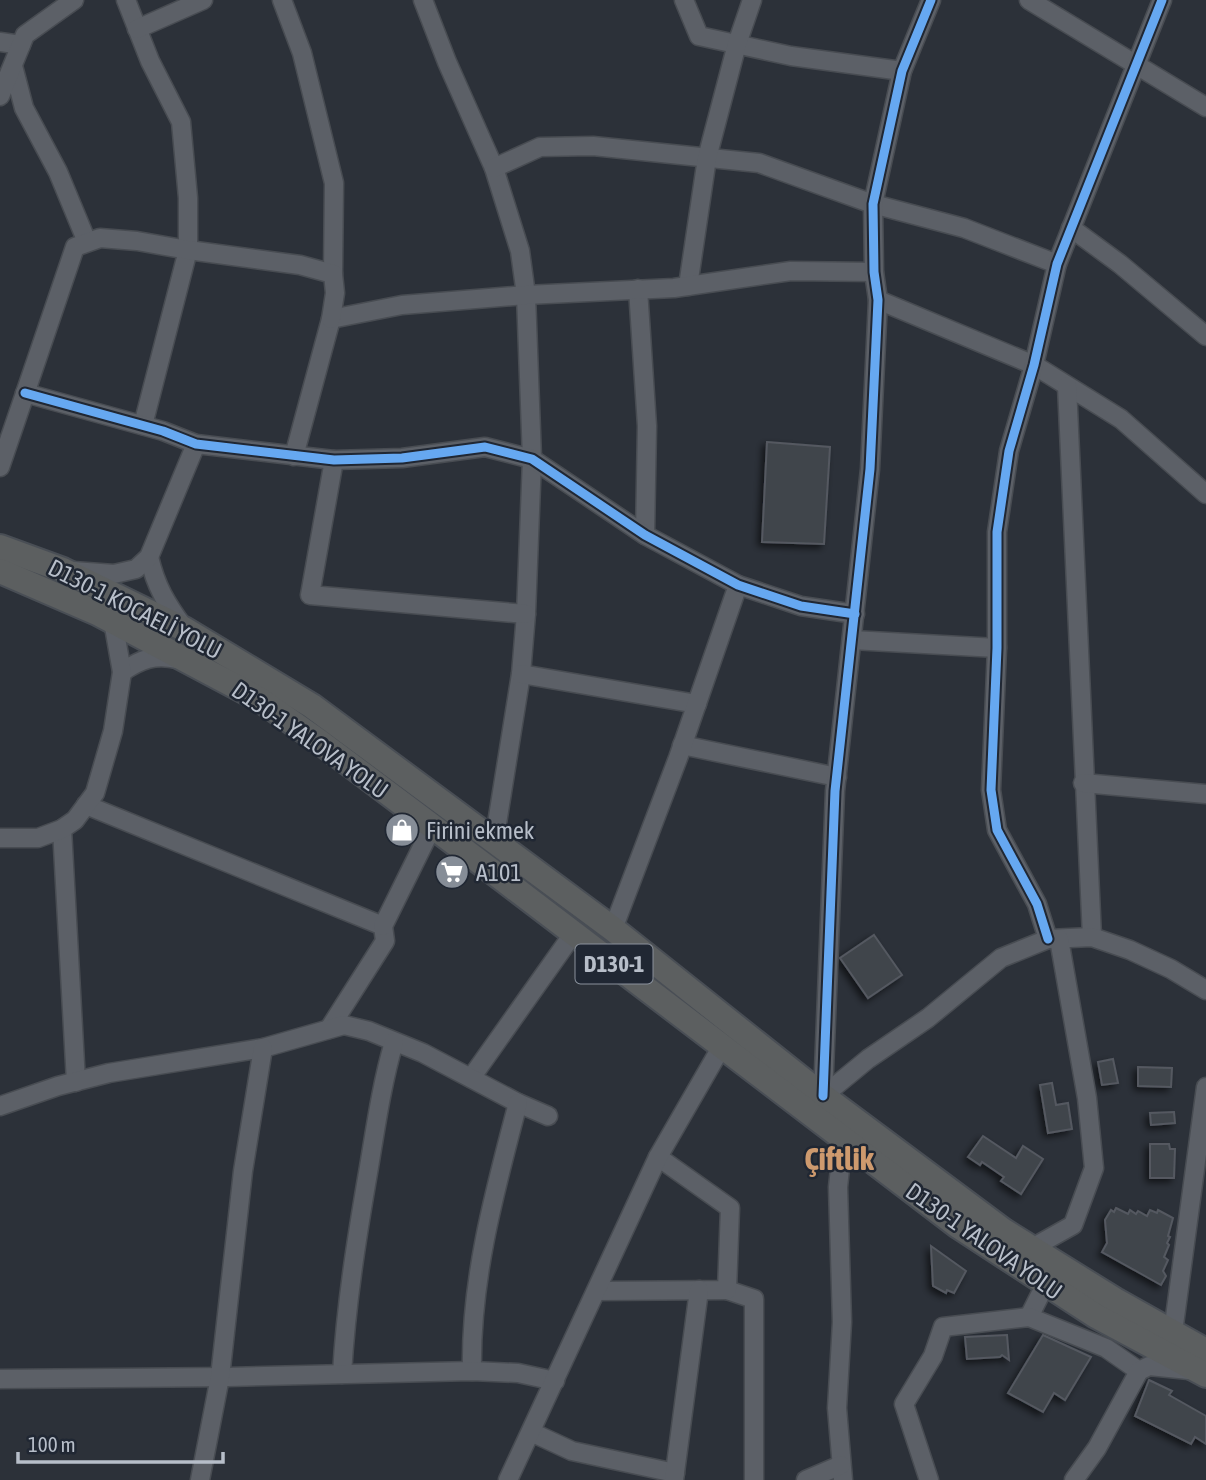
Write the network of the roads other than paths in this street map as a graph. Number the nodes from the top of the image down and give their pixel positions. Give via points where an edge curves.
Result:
1 (74, 0) edge
2 (126, 0) edge
3 (203, 0) edge
4 (282, 0) edge
5 (423, 0) edge
6 (684, 0) edge
7 (752, 0) edge
8 (931, 0) edge
9 (1029, 0) edge
10 (1162, 0) edge
11 (137, 29) junction
12 (0, 42) edge
13 (737, 44) junction
14 (21, 46) junction
15 (13, 66) junction
16 (1138, 66) junction
17 (902, 71) junction
18 (0, 96) edge
19 (1206, 107) edge
20 (707, 158) junction
21 (494, 168) junction
22 (873, 204) junction
23 (1071, 228) junction
24 (88, 242) junction
25 (188, 250) junction
26 (1058, 264) junction
27 (874, 272) junction
28 (332, 274) junction
29 (688, 286) junction
30 (638, 289) junction
31 (526, 295) junction
32 (878, 300) junction
33 (331, 319) junction
34 (1206, 336) edge
35 (1034, 365) junction
36 (1067, 386) junction
37 (24, 393) junction
38 (143, 425) junction
39 (5, 437) edge
40 (196, 444) junction
41 (294, 456) junction
42 (532, 458) junction
43 (334, 460) junction
44 (0, 467) edge
45 (1206, 494) edge
46 (645, 535) junction
47 (149, 557) junction
48 (7, 561) edge
49 (63, 570) junction
50 (738, 584) junction
51 (526, 614) junction
52 (855, 614) junction
53 (113, 621) junction
54 (184, 629) junction
55 (852, 640) junction
56 (998, 648) junction
57 (194, 663) junction
58 (122, 672) junction
59 (521, 674) junction
60 (697, 704) junction
61 (682, 745) junction
62 (837, 777) junction
63 (1083, 783) junction
64 (1206, 794) edge
65 (86, 805) junction
66 (432, 827) junction
67 (62, 829) junction
68 (0, 838) edge
69 (494, 842) junction
70 (383, 926) junction
71 (613, 929) junction
72 (573, 934) junction
73 (1092, 937) junction
74 (1054, 939) junction
75 (1206, 990) edge
76 (329, 1029) junction
77 (394, 1042) junction
78 (722, 1046) junction
79 (263, 1048) junction
80 (471, 1078) junction
81 (76, 1082) junction
82 (1206, 1087) edge
83 (823, 1096) junction
84 (517, 1103) junction
85 (0, 1106) edge
86 (548, 1116) dead end
87 (843, 1140) junction
88 (658, 1157) junction
89 (1073, 1226) junction
90 (1032, 1248) junction
91 (1063, 1250) dead end
92 (699, 1290) junction
93 (727, 1290) junction
94 (597, 1291) junction
95 (1040, 1295) dead end
96 (1029, 1317) junction
97 (1173, 1332) junction
98 (1204, 1366) edge
99 (472, 1371) junction
100 (1139, 1371) junction
101 (342, 1374) junction
102 (220, 1377) junction
103 (0, 1379) edge
104 (555, 1381) junction
105 (531, 1432) junction
106 (842, 1472) edge
107 (674, 1476) edge
108 (200, 1480) edge
109 (508, 1480) edge
110 (754, 1480) edge
111 (806, 1480) edge
112 (929, 1480) edge
113 (1074, 1480) edge

1 - 14 street via 25,35
2 - 11 street
3 - 11 street
4 - 28 street via 302,53 334,183
5 - 21 street
6 - 13 street via 699,36
7 - 13 street
8 - 17 street
9 - 16 street
10 - 16 street
11 - 25 street via 181,122
12 - 14 street
13 - 17 street
13 - 20 street
14 - 15 street
15 - 18 street
15 - 24 street via 24,108
16 - 19 street
16 - 23 street
17 - 22 street
20 - 21 street via 593,146 540,147
20 - 22 street via 758,163
20 - 29 street
21 - 31 street via 520,251
22 - 26 street via 964,228
22 - 27 street
23 - 26 street
23 - 34 street
24 - 25 street via 100,238
24 - 37 street via 75,247
25 - 28 street via 300,265
25 - 38 street
26 - 35 street
27 - 29 street via 791,271
27 - 32 street
28 - 33 street
29 - 30 street
30 - 31 street
30 - 46 street via 647,426
31 - 33 street via 402,305
31 - 42 street
32 - 35 street
32 - 52 street via 870,469
33 - 41 street
35 - 36 street
35 - 56 street via 1009,451 997,532
36 - 45 street via 1121,419
36 - 63 street
37 - 38 street
37 - 39 street
38 - 40 street
39 - 44 street
40 - 41 street
40 - 47 street
41 - 43 street
42 - 43 street via 485,447 402,458
42 - 46 street
42 - 51 street
43 - 51 street via 310,595
46 - 50 street
47 - 49 street via 136,569 114,574
47 - 54 street via 161,596
48 - 49 highway, D130-1 KOCAELİ YOLU / D130-1
48 - 53 highway, D130-1 YALOVA YOLU / D130-1
49 - 54 highway, D130-1 KOCAELİ YOLU / D130-1
50 - 52 street via 801,606
50 - 60 street
51 - 59 street
52 - 55 street
53 - 57 highway, D130-1 YALOVA YOLU / D130-1
53 - 58 street
54 - 69 highway, D130-1 KOCAELİ YOLU / D130-1 via 312,706
55 - 56 street
55 - 62 street
56 - 74 street via 991,790 997,830
57 - 58 street via 153,657
57 - 66 highway, D130-1 YALOVA YOLU / D130-1 via 269,706
58 - 65 street via 109,743 95,793
59 - 60 street
59 - 69 street
60 - 61 street
61 - 62 street
61 - 71 street
62 - 83 street
63 - 64 street
63 - 73 street
65 - 67 street
65 - 70 street
66 - 70 street
66 - 72 highway, D130-1 YALOVA YOLU / D130-1
67 - 68 street via 38,838
67 - 81 street
69 - 71 highway, D130-1 KOCAELİ YOLU / D130-1
70 - 76 street via 385,941
71 - 83 highway, D130-1 KOCAELİ YOLU / D130-1
72 - 78 highway, D130-1 YALOVA YOLU / D130-1
72 - 80 street
73 - 74 street
73 - 75 street via 1130,950
74 - 83 street via 1001,958
74 - 89 street via 1087,1098 1094,1168
76 - 77 street via 344,1025
76 - 79 street
77 - 80 street
77 - 101 street via 362,1207 345,1319
78 - 87 highway, D130-1 YALOVA YOLU / D130-1
78 - 88 street
79 - 81 street
79 - 102 street via 243,1171
80 - 84 street
81 - 85 street
82 - 97 street
83 - 90 highway, D130-1 KOCAELİ YOLU / D130-1
84 - 86 street
84 - 99 street via 480,1268 471,1332
87 - 98 highway, D130-1 YALOVA YOLU / D130-1 via 1047,1286 1096,1316
87 - 106 street via 838,1187 842,1322 837,1408
88 - 93 street via 730,1208
88 - 94 street
89 - 90 street
89 - 91 street
90 - 97 highway, D130-1 KOCAELİ YOLU / D130-1
92 - 93 street
92 - 94 street
92 - 107 street
93 - 110 street via 754,1299
94 - 104 street
95 - 96 street
96 - 100 street via 1106,1348
96 - 112 street via 943,1326 933,1356 904,1404
97 - 98 highway, D130-1 KOCAELİ YOLU / D130-1
98 - 100 street via 1149,1366
99 - 101 street
99 - 104 street via 518,1373
100 - 113 street
101 - 102 street
102 - 103 street
102 - 108 street
104 - 105 street
105 - 107 street via 572,1451
105 - 109 street
106 - 111 street

